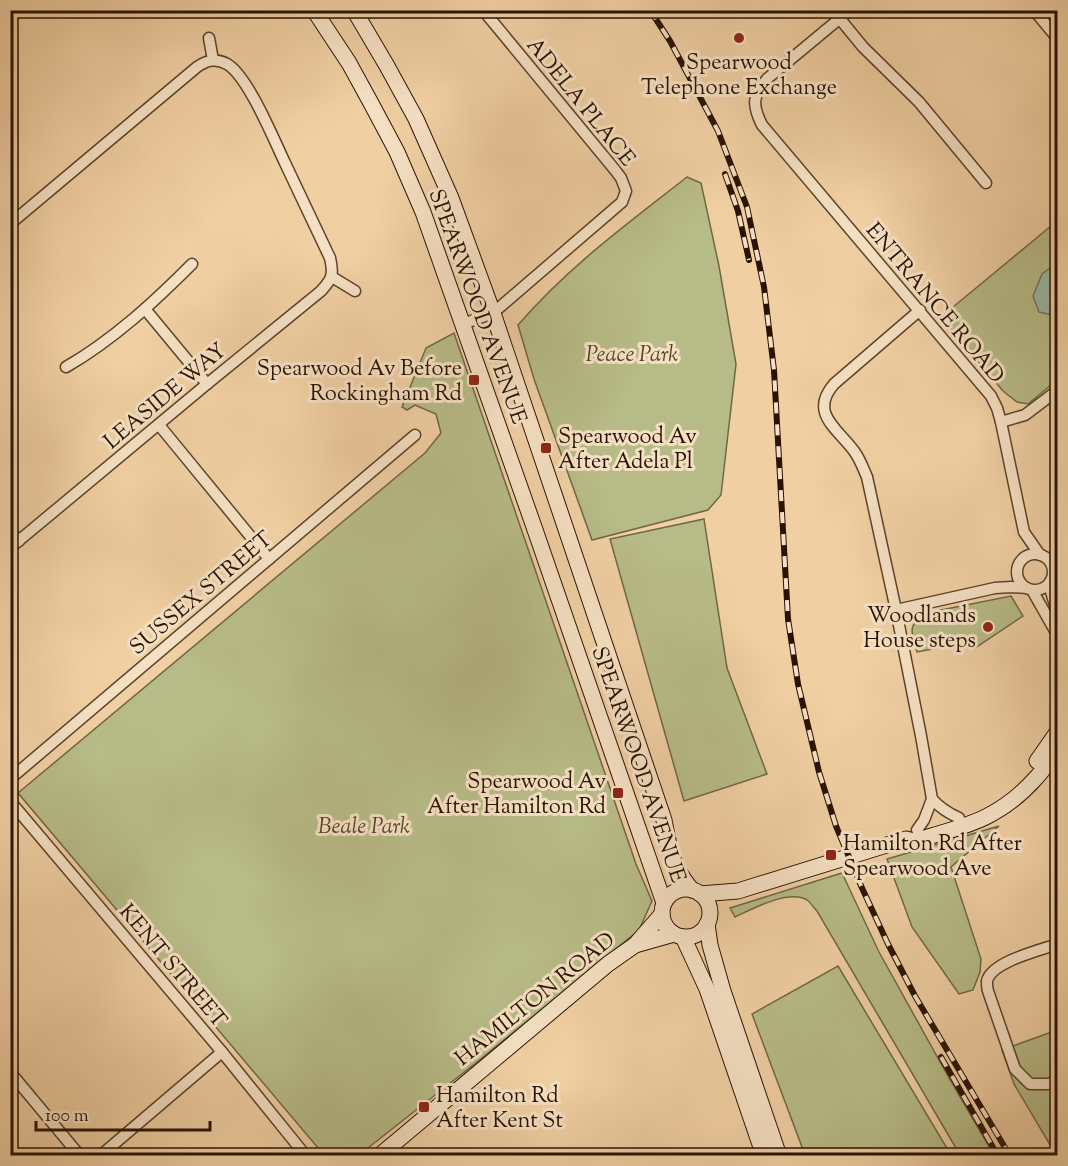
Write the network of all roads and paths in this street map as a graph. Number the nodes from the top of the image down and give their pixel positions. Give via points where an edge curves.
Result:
1 (314, 10) edge
2 (354, 10) edge
3 (483, 10) edge
4 (850, 10) edge
5 (1034, 10) edge
6 (840, 19) junction
7 (209, 38) dead end
8 (1058, 39) edge
9 (213, 60) junction
10 (986, 183) dead end
11 (10, 224) edge
12 (192, 264) dead end
13 (332, 277) junction
14 (355, 291) dead end
15 (145, 309) junction
16 (920, 310) junction
17 (493, 313) junction
18 (463, 324) junction
19 (66, 367) dead end
20 (207, 384) junction
21 (1058, 390) edge
22 (1001, 422) junction
23 (159, 425) junction
24 (415, 435) dead end
25 (10, 530) edge
26 (1024, 532) junction
27 (19, 541) junction
28 (10, 548) edge
29 (1042, 556) junction
30 (1058, 557) edge
31 (269, 559) junction
32 (1019, 565) junction
33 (1053, 578) edge
34 (995, 588) junction
35 (1030, 589) junction
36 (896, 610) junction
37 (1058, 615) edge
38 (1058, 636) edge
39 (1058, 731) edge
40 (1058, 749) edge
41 (10, 779) edge
42 (932, 799) junction
43 (10, 801) edge
44 (959, 818) junction
45 (911, 835) junction
46 (738, 891) junction
47 (696, 892) junction
48 (663, 909) junction
49 (708, 917) junction
50 (678, 935) junction
51 (1058, 944) edge
52 (635, 945) junction
53 (222, 1052) junction
54 (10, 1072) edge
55 (1053, 1083) edge
56 (80, 1155) edge
57 (100, 1155) edge
58 (306, 1155) edge
59 (380, 1155) edge
60 (764, 1155) edge
61 (779, 1155) edge

1 - 18 main road, SPEARWOOD AVENUE via 349,63 397,152
2 - 17 main road, SPEARWOOD AVENUE via 434,158
3 - 17 street, ADELA PLACE via 615,170 626,191 622,202
4 - 6 street
5 - 8 street
6 - 10 street via 919,102
6 - 16 street, ENTRANCE ROAD via 768,78 754,104 762,125
7 - 9 street
9 - 11 street via 197,67
9 - 13 street via 236,71 260,110 330,258
12 - 15 street
13 - 14 street
13 - 20 street, LEASIDE WAY via 321,291
15 - 19 street
15 - 20 street
16 - 22 street, ENTRANCE ROAD via 983,385
16 - 36 street via 834,384 824,401 827,419 855,452 867,477
17 - 18 street, ADELA PLACE
17 - 47 main road, SPEARWOOD AVENUE via 661,809 672,857 678,872
18 - 48 main road, SPEARWOOD AVENUE
20 - 23 street, LEASIDE WAY
21 - 22 street via 1025,415
22 - 26 street, ENTRANCE ROAD
23 - 27 street, LEASIDE WAY
23 - 31 street
24 - 31 street, SUSSEX STREET
25 - 27 street
26 - 29 street, ENTRANCE ROAD
26 - 32 street, ENTRANCE ROAD
27 - 28 street, LEASIDE WAY
29 - 30 street
29 - 32 street via 1028,555
29 - 33 street via 1050,561
31 - 41 street, SUSSEX STREET
32 - 34 street
32 - 35 street via 1019,580
33 - 35 street via 1044,588
33 - 37 street
34 - 35 street
34 - 36 street
35 - 38 street
36 - 42 street
39 - 44 main road via 1019,784 990,805
40 - 45 main road via 1036,778 996,813 914,841
42 - 44 street
42 - 45 street via 924,820
43 - 53 street, KENT STREET
44 - 45 main road
45 - 46 main road
46 - 47 main road
46 - 49 main road
47 - 48 main road via 673,893
47 - 49 main road via 707,904
48 - 50 main road via 668,929
48 - 52 main road, HAMILTON ROAD
49 - 50 main road via 697,934
49 - 61 main road via 710,945 723,991
50 - 52 main road, HAMILTON ROAD
50 - 60 main road via 707,988
51 - 55 street via 1004,963 987,980 1015,1069 1030,1084
52 - 59 main road, HAMILTON ROAD
53 - 57 street
53 - 58 street, KENT STREET
54 - 56 street

